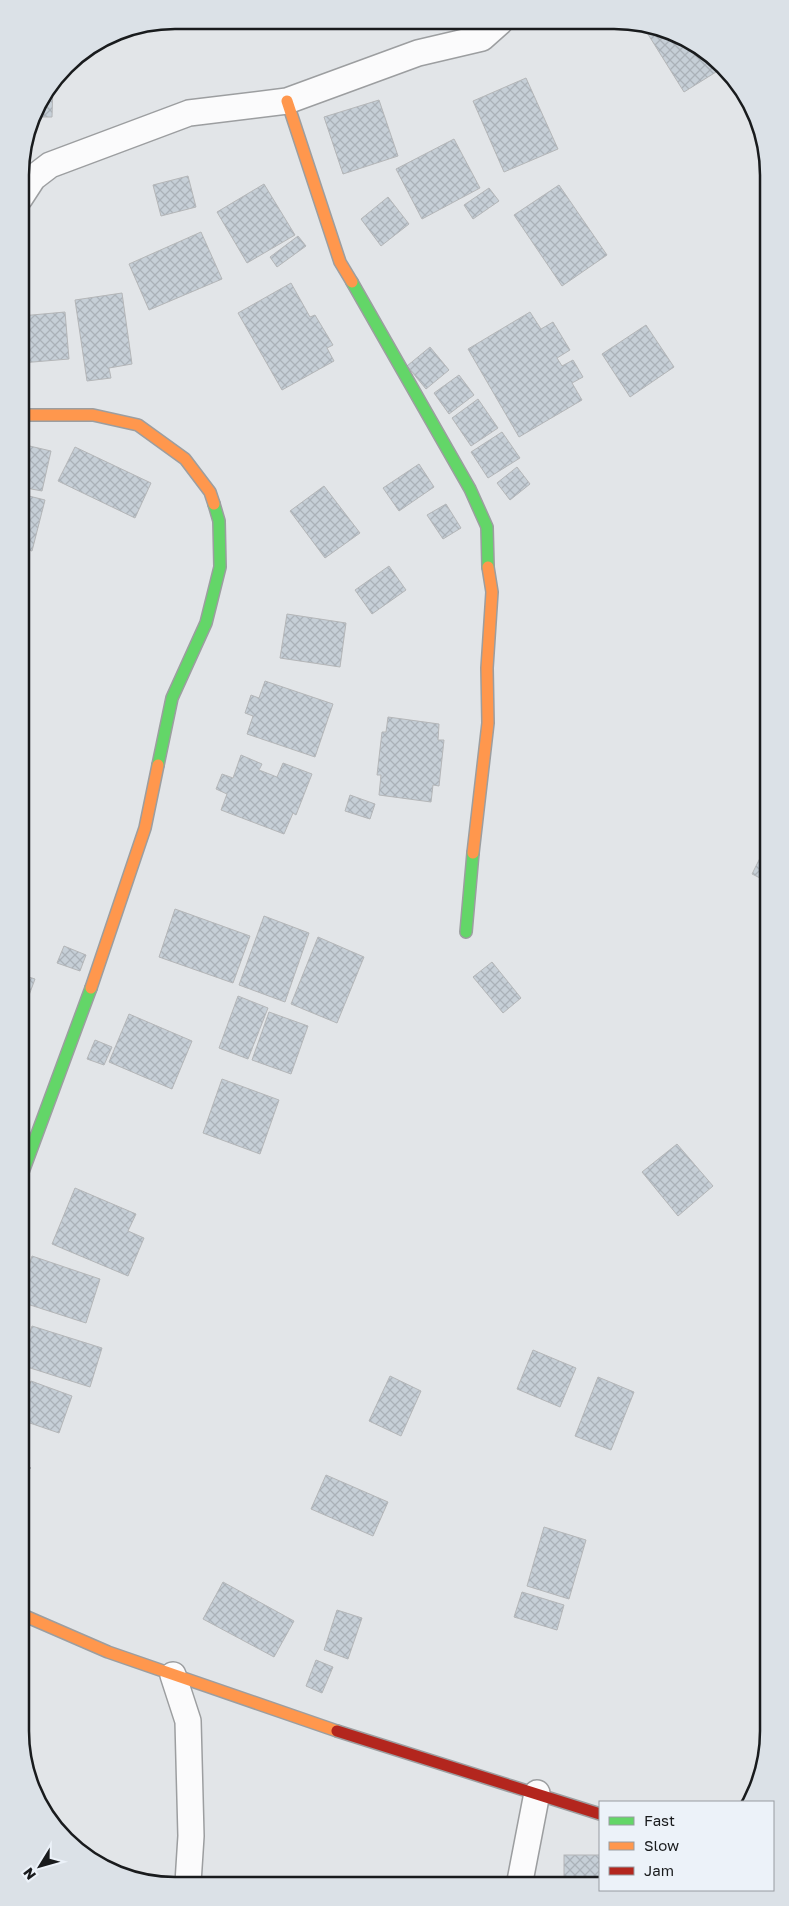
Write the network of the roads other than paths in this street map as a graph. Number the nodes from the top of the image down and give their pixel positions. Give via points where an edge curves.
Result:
1 (492, 29) edge
2 (287, 101) junction
3 (29, 183) edge
4 (29, 415) edge
5 (466, 932) dead end
6 (29, 1156) edge
7 (29, 1618) edge
8 (172, 1675) junction
9 (538, 1793) junction
10 (599, 1814) edge
11 (188, 1877) edge
12 (521, 1877) edge

1 - 2 street via 482,38 418,53
2 - 3 street via 188,112 50,165
2 - 5 street via 340,262 470,489 487,527 492,592 487,668 488,723
4 - 6 street via 93,415 138,425 185,459 210,492 219,521 220,567 206,623 172,698 146,828
7 - 8 street
8 - 9 street
8 - 11 street via 188,1721 191,1836
9 - 10 street
9 - 12 street

